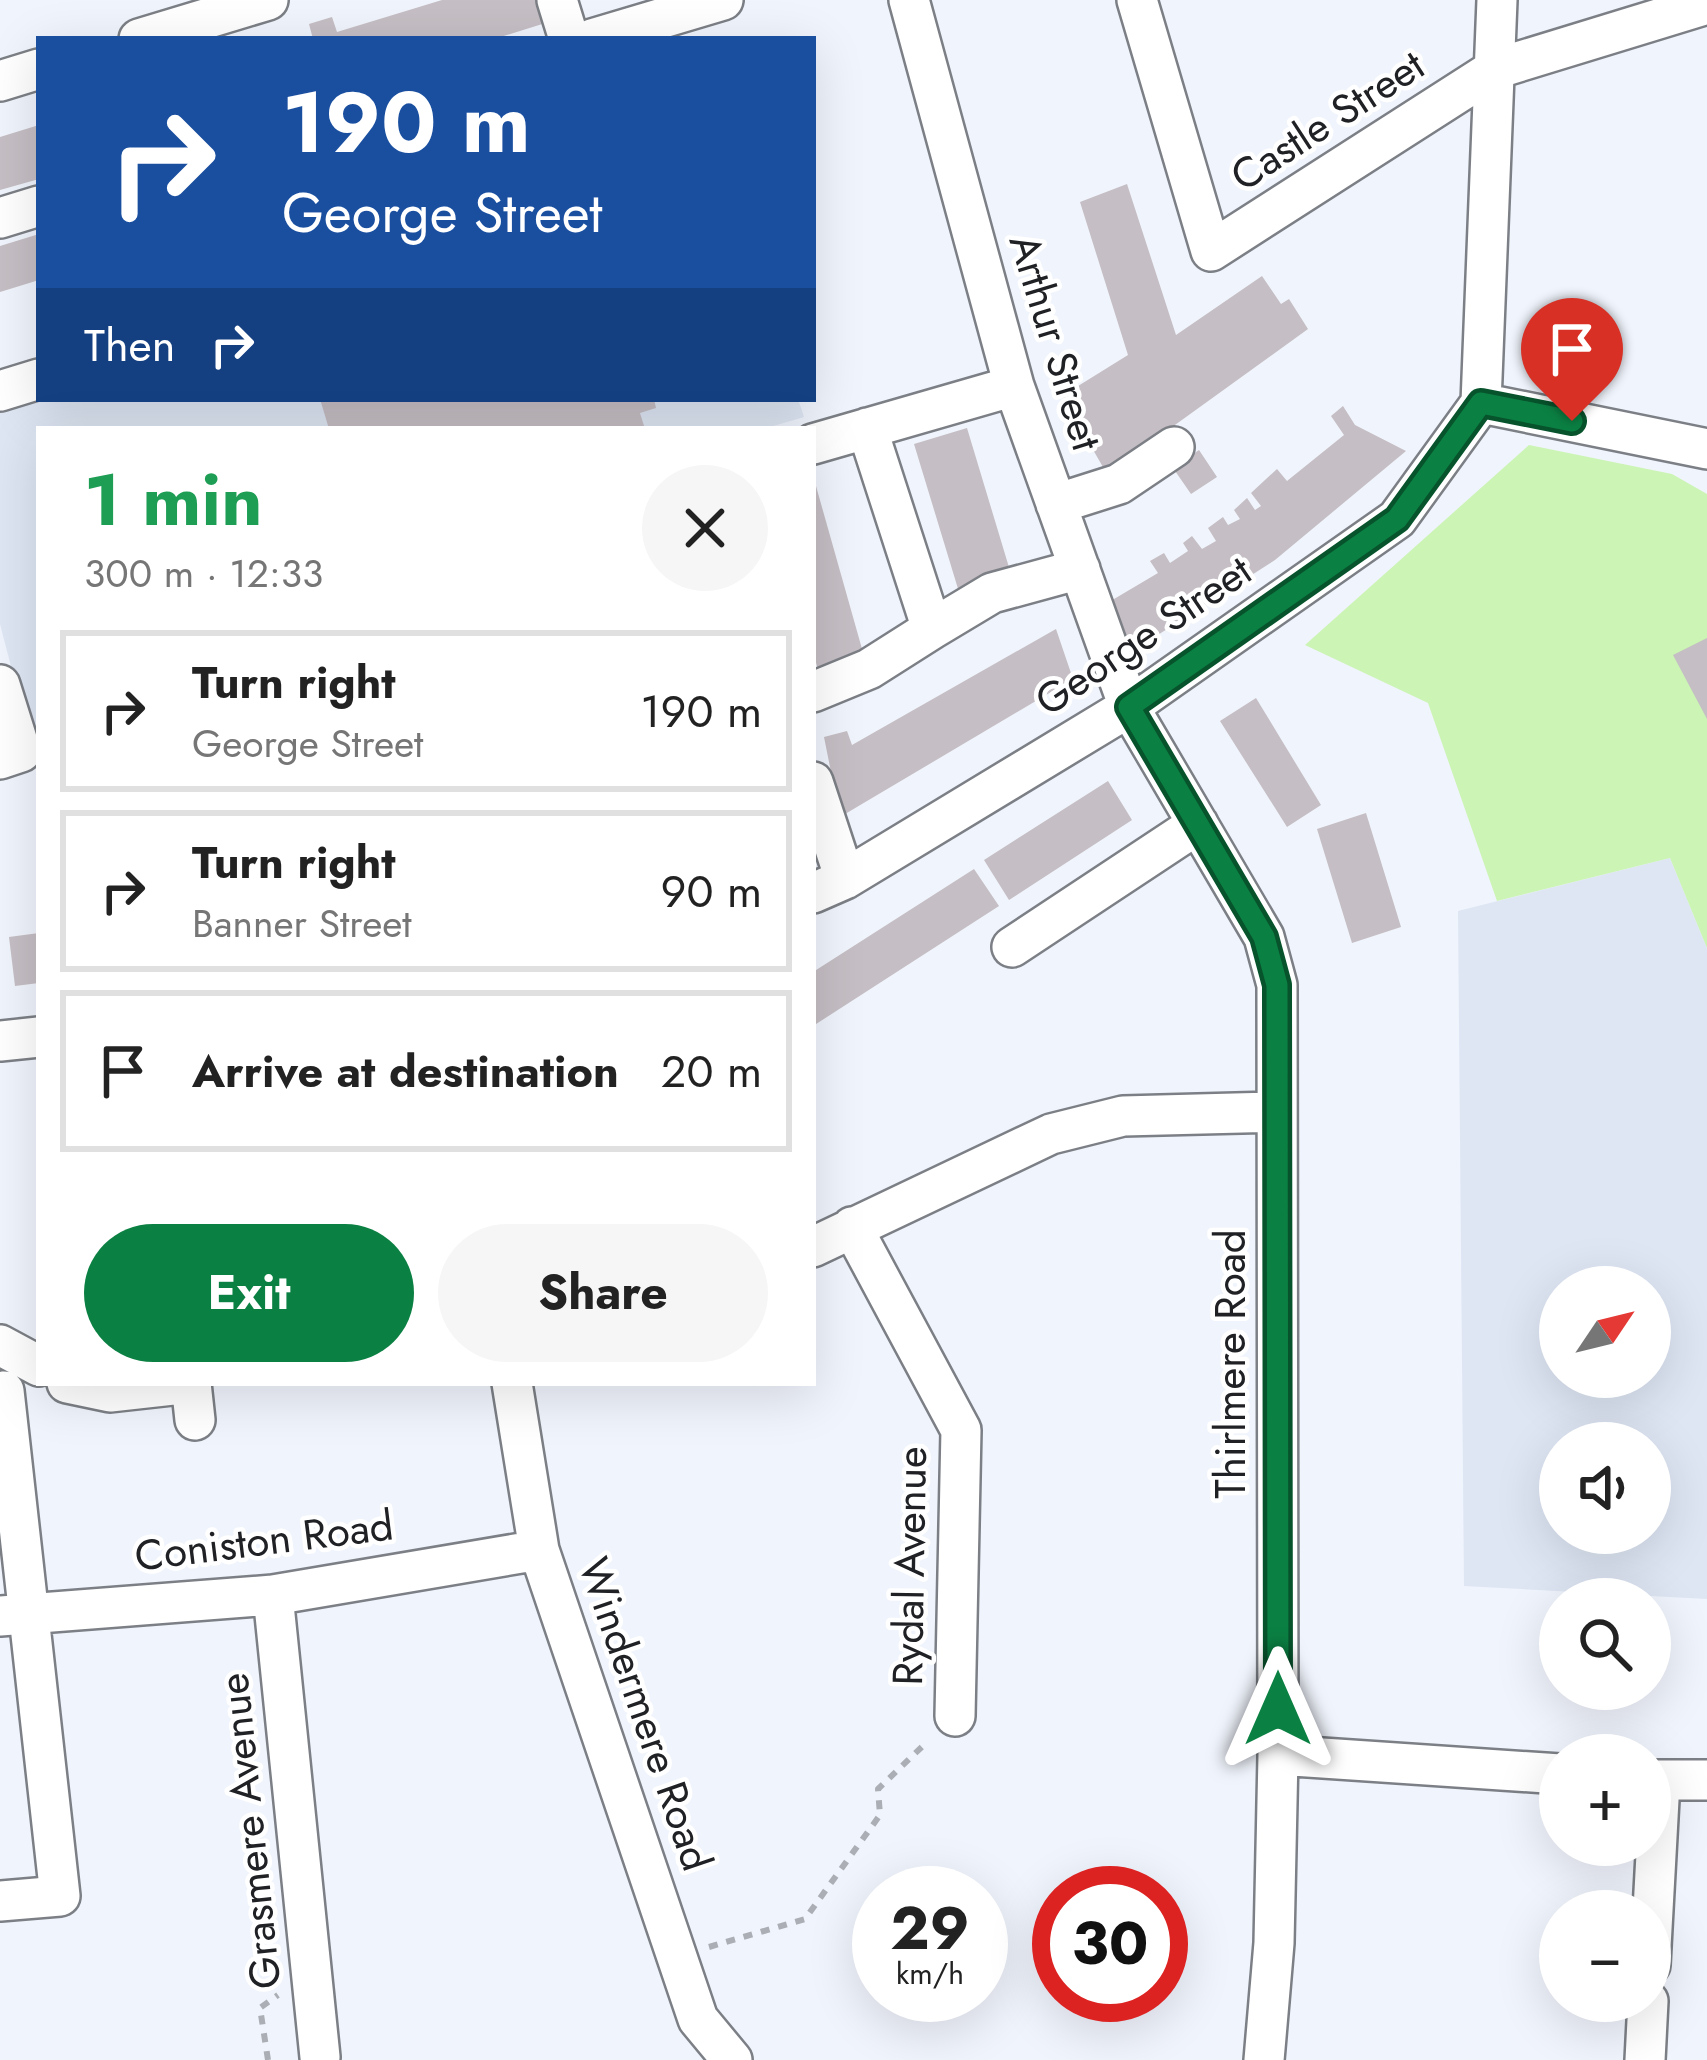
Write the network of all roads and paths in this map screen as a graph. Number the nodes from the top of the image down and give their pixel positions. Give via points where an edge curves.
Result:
1 (268, 0) edge
2 (557, 0) edge
3 (722, 0) edge
4 (909, 0) edge
5 (1137, 0) edge
6 (1497, 0) edge
7 (1707, 4) edge
8 (149, 36) edge
9 (568, 36) edge
10 (602, 36) edge
11 (1495, 69) junction
12 (36, 70) edge
13 (0, 81) edge
14 (36, 207) edge
15 (0, 218) edge
16 (36, 381) edge
17 (1014, 386) junction
18 (0, 391) edge
19 (1481, 403) junction
20 (867, 428) junction
21 (816, 443) edge
22 (1174, 447) dead end
23 (1707, 449) edge
24 (1056, 504) junction
25 (1080, 569) junction
26 (932, 628) junction
27 (0, 685) edge
28 (816, 691) edge
29 (1129, 707) junction
30 (0, 759) edge
31 (816, 802) edge
32 (1198, 824) junction
33 (829, 886) edge
34 (1012, 947) dead end
35 (36, 1037) edge
36 (0, 1041) edge
37 (1277, 1112) junction
38 (852, 1227) junction
39 (816, 1245) edge
40 (0, 1345) edge
41 (36, 1364) edge
42 (81, 1386) edge
43 (512, 1386) edge
44 (4, 1391) dead end
45 (192, 1396) edge
46 (539, 1550) junction
47 (273, 1594) junction
48 (15, 1615) edge
49 (955, 1716) joint
50 (1278, 1755) junction
51 (1539, 1773) edge
52 (1671, 1780) edge
53 (1707, 1780) edge
54 (0, 1901) edge
55 (677, 1957) junction
56 (1647, 2022) edge
57 (320, 2057) edge
58 (732, 2060) edge
59 (1264, 2060) edge
60 (1645, 2060) edge

1 - 8 street
2 - 9 street
3 - 10 street
4 - 17 street, Arthur Street
5 - 11 street, Castle Street via 1211,251
6 - 11 street
7 - 11 street, Castle Street
11 - 19 street
12 - 13 street
14 - 15 street
16 - 18 street
17 - 20 street
17 - 24 street, Arthur Street
19 - 23 street
19 - 29 street, George Street via 1397,519
20 - 21 street
20 - 26 street
22 - 24 street via 1119,484
24 - 25 street, Arthur Street
25 - 26 street via 992,593
25 - 29 street, Arthur Street
26 - 28 street
27 - 30 street via 21,752
29 - 32 street, Thirlmere Road
29 - 33 street, George Street
31 - 33 street
32 - 34 street
32 - 37 street, Thirlmere Road via 1264,937 1277,985
35 - 36 street
37 - 38 street via 1123,1116 1051,1134
37 - 50 street, Thirlmere Road
38 - 39 street
38 - 49 street, Rydal Avenue via 961,1430
40 - 41 street
42 - 45 street
43 - 46 street, Windermere Road
44 - 48 street
46 - 47 street, Coniston Road
46 - 55 street, Windermere Road
47 - 48 street, Coniston Road
47 - 57 street, Grasmere Avenue
48 - 54 street via 60,1896
49 - 55 path via 878,1789 880,1815 805,1919
50 - 51 street
50 - 59 street, Thirlmere Road
52 - 53 street
55 - 58 street, Windermere Road via 698,2019
56 - 60 street

